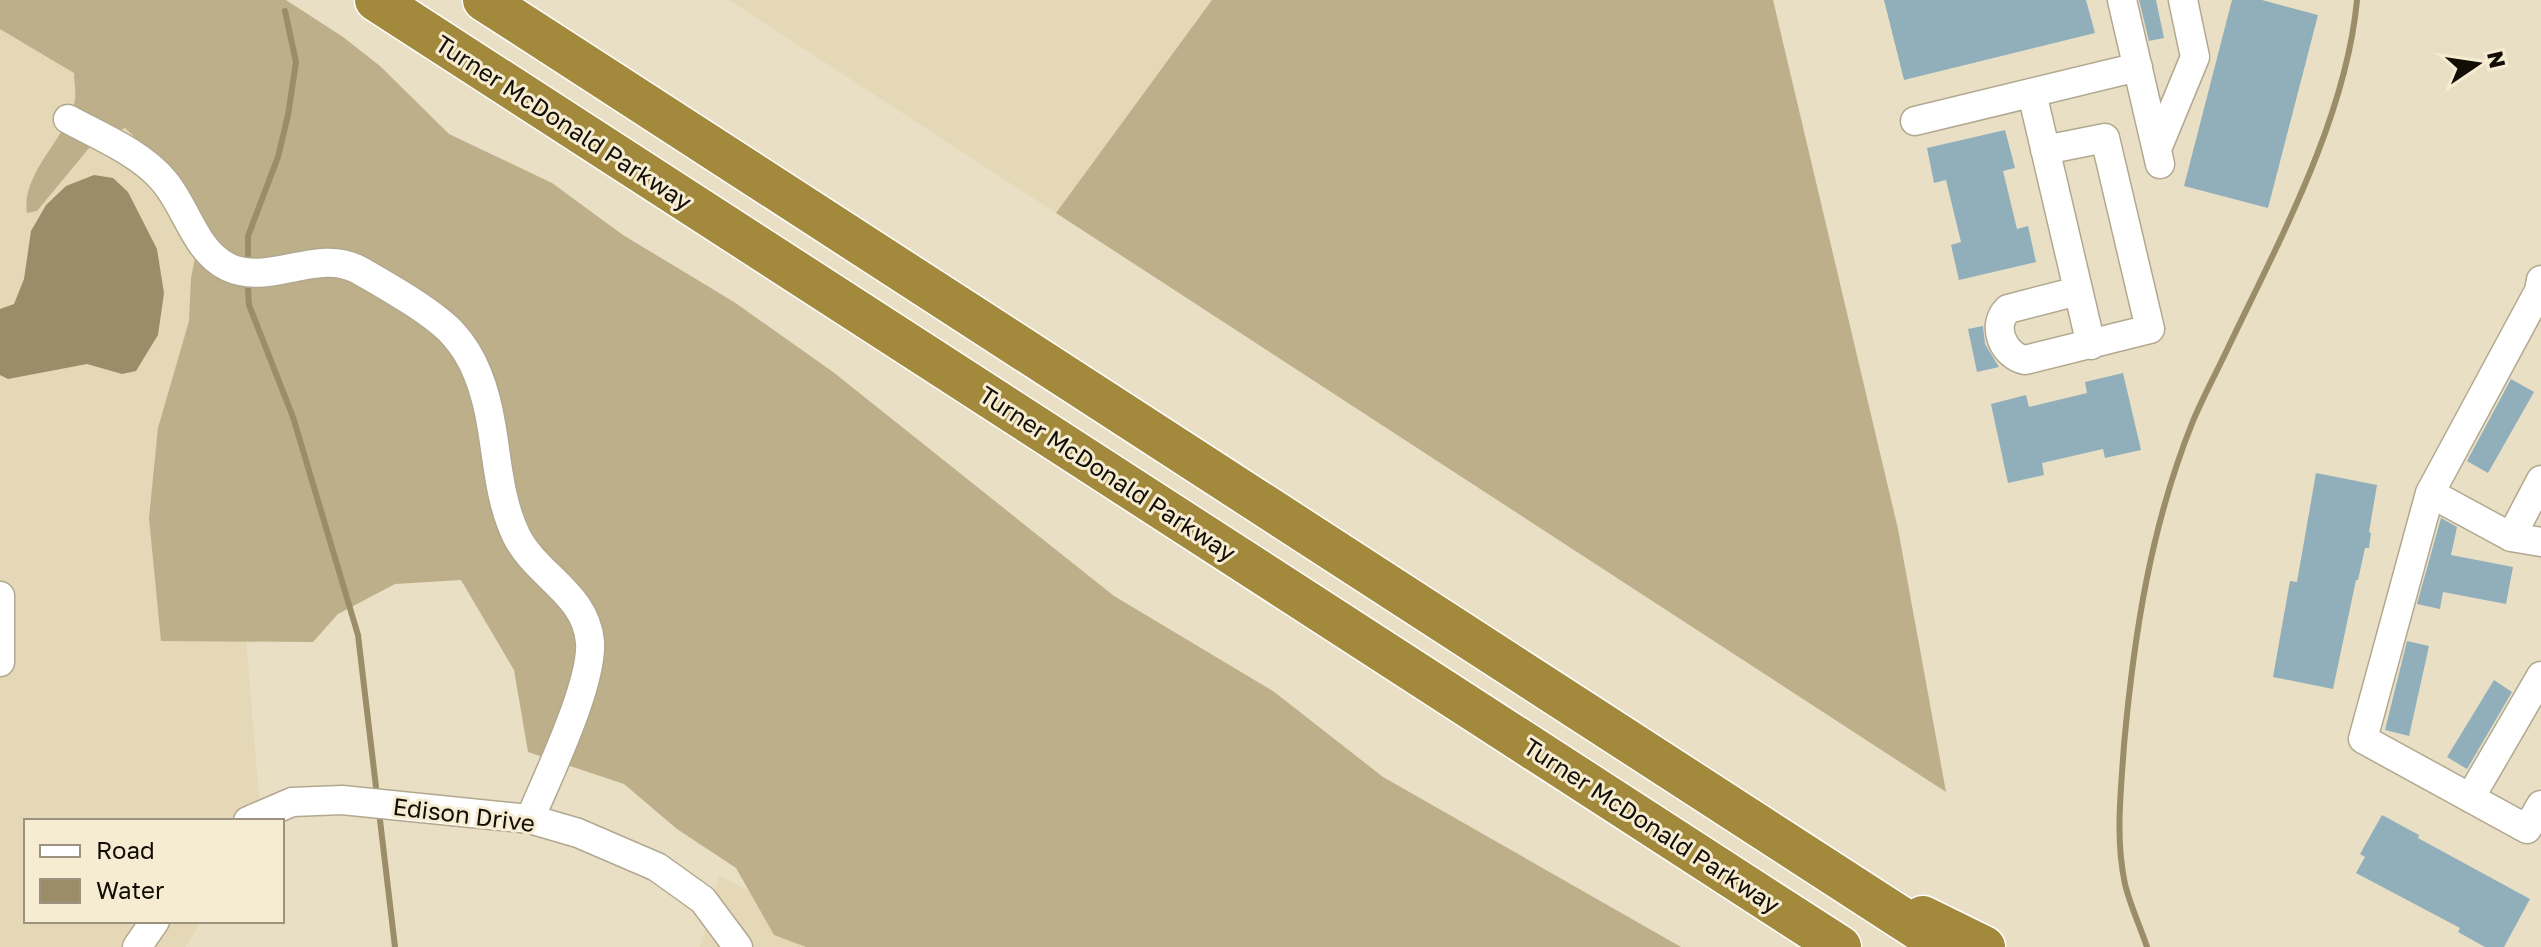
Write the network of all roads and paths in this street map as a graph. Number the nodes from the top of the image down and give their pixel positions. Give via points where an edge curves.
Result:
1 (484, 0) edge
2 (2122, 0) edge
3 (2183, 0) edge
4 (381, 5) edge
5 (2138, 67) junction
6 (2032, 93) junction
7 (68, 119) dead end
8 (1915, 121) dead end
9 (2045, 150) junction
10 (2541, 280) edge
11 (2078, 291) junction
12 (2091, 345) junction
13 (2541, 480) edge
14 (2430, 493) junction
15 (2511, 537) junction
16 (2541, 542) edge
17 (0, 596) edge
18 (0, 662) edge
19 (2541, 676) edge
20 (2470, 798) junction
21 (2541, 805) edge
22 (253, 819) edge
23 (530, 819) junction
24 (1852, 885) junction
25 (154, 923) edge
26 (137, 947) edge
27 (738, 947) edge
28 (1840, 947) edge
29 (1946, 947) edge
30 (1984, 947) edge

1 - 24 highway
2 - 5 street
3 - 5 street via 2195,57 2158,156
4 - 28 highway, Turner McDonald Parkway
5 - 6 street
6 - 8 street
6 - 9 street
7 - 23 street via 130,153 163,179 195,234 229,268 254,274 329,263 355,268 454,334 472,361 487,407 506,510 539,567 569,594 586,619 590,644 587,674
9 - 11 street
9 - 12 street via 2105,138 2143,299 2150,329
10 - 14 street
11 - 12 street
11 - 12 street via 2008,309 1999,326 2015,358
13 - 15 street
14 - 15 street
14 - 20 street via 2363,739
15 - 16 street
17 - 18 street
19 - 20 street
20 - 21 street via 2527,829
22 - 23 street, Edison Drive via 292,802 342,800
23 - 27 street, Edison Drive via 657,867 703,900
24 - 29 highway
24 - 30 highway
25 - 26 street

